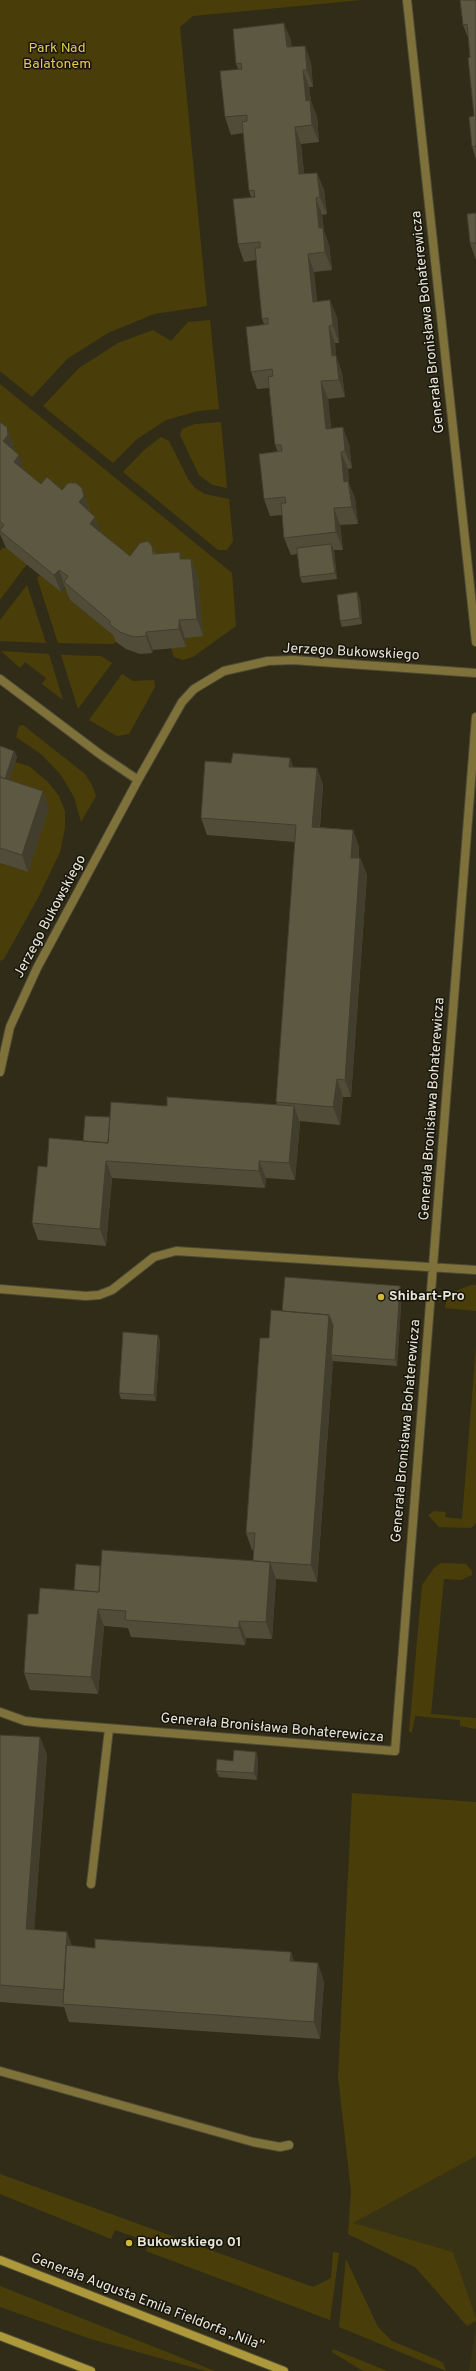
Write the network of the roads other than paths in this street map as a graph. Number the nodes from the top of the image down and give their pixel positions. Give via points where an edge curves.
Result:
1 (407, 0) edge
2 (476, 642) edge
3 (476, 673) edge
4 (0, 679) edge
5 (476, 717) edge
6 (138, 780) junction
7 (0, 1072) edge
8 (434, 1267) junction
9 (476, 1270) edge
10 (0, 1289) edge
11 (0, 1712) edge
12 (109, 1729) junction
13 (91, 1884) dead end
14 (0, 2071) edge
15 (289, 2145) dead end
16 (0, 2260) edge
17 (0, 2336) edge
18 (91, 2371) edge
19 (284, 2371) edge

1 - 2 street, Generała Bronisława Bohaterewicza
3 - 6 street, Jerzego Bukowskiego via 293,660 268,661 224,671 194,689 182,702
4 - 6 street
5 - 8 street, Generała Bronisława Bohaterewicza
6 - 7 street, Jerzego Bukowskiego via 37,968 10,1027
8 - 9 street
8 - 10 street via 176,1251 154,1257 112,1290 99,1295
8 - 12 street, Generała Bronisława Bohaterewicza via 395,1751
11 - 12 street, Generała Bronisława Bohaterewicza via 25,1721
12 - 13 street
14 - 15 street via 252,2142 280,2147
16 - 19 street, Generała Augusta Emila Fieldorfa „Nila”
17 - 18 street

